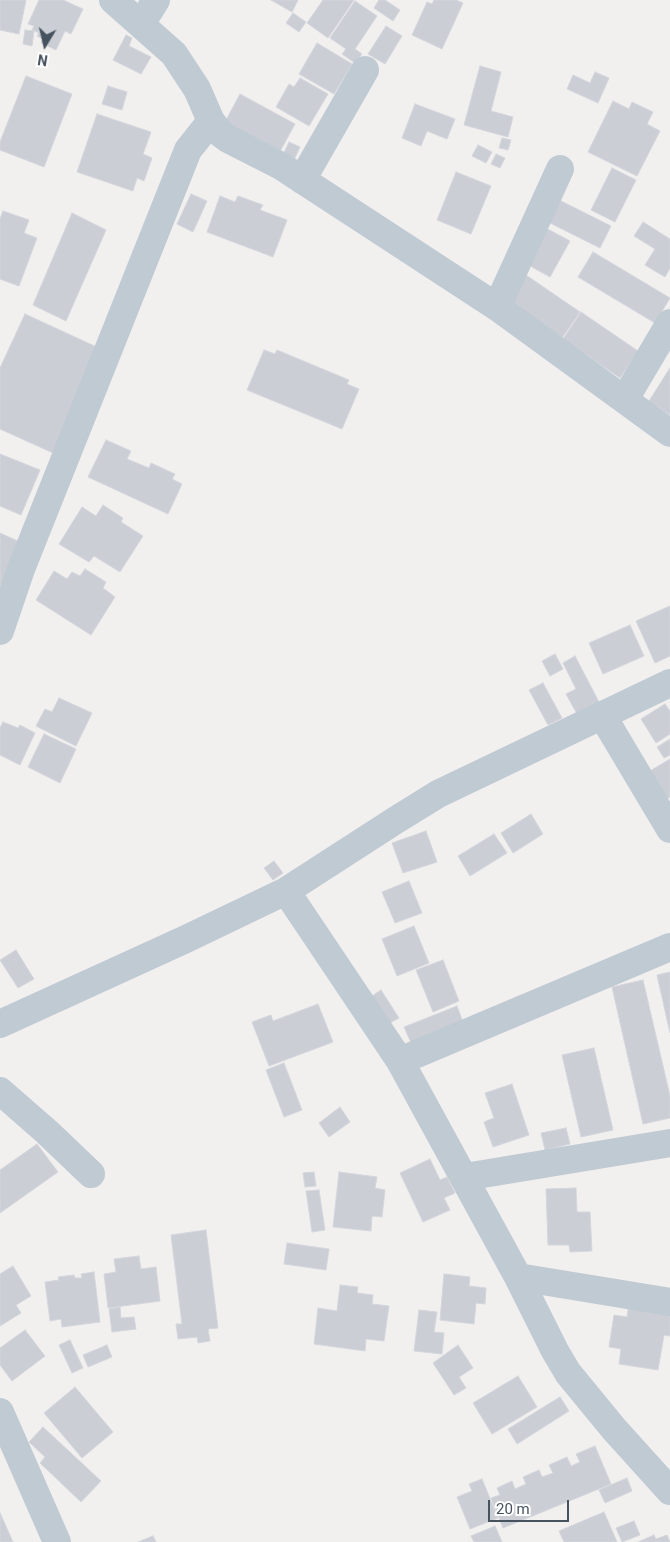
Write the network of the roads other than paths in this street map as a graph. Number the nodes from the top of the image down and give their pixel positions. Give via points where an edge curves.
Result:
1 (113, 0) edge
2 (156, 0) edge
3 (141, 24) junction
4 (365, 70) dead end
5 (211, 121) junction
6 (560, 169) dead end
7 (302, 180) junction
8 (497, 307) junction
9 (670, 323) edge
10 (625, 399) junction
11 (670, 433) edge
12 (0, 631) edge
13 (670, 683) edge
14 (602, 715) junction
15 (670, 829) edge
16 (286, 891) junction
17 (670, 947) edge
18 (0, 1024) edge
19 (400, 1061) junction
20 (0, 1091) edge
21 (670, 1143) edge
22 (91, 1174) dead end
23 (465, 1177) junction
24 (518, 1277) junction
25 (670, 1302) edge
26 (0, 1412) edge
27 (670, 1491) edge
28 (57, 1542) edge

1 - 3 street
2 - 3 street
3 - 5 street via 174,54 197,88
4 - 7 street
5 - 7 street via 228,139
5 - 12 street via 188,150 21,569
6 - 8 street
7 - 8 street
8 - 10 street
9 - 10 street
10 - 11 street
13 - 14 street
14 - 15 street
14 - 16 street via 438,794
16 - 18 street
16 - 19 street
17 - 19 street
19 - 23 street
20 - 22 street
21 - 23 street
23 - 24 street
24 - 25 street
24 - 27 street via 568,1372
26 - 28 street

